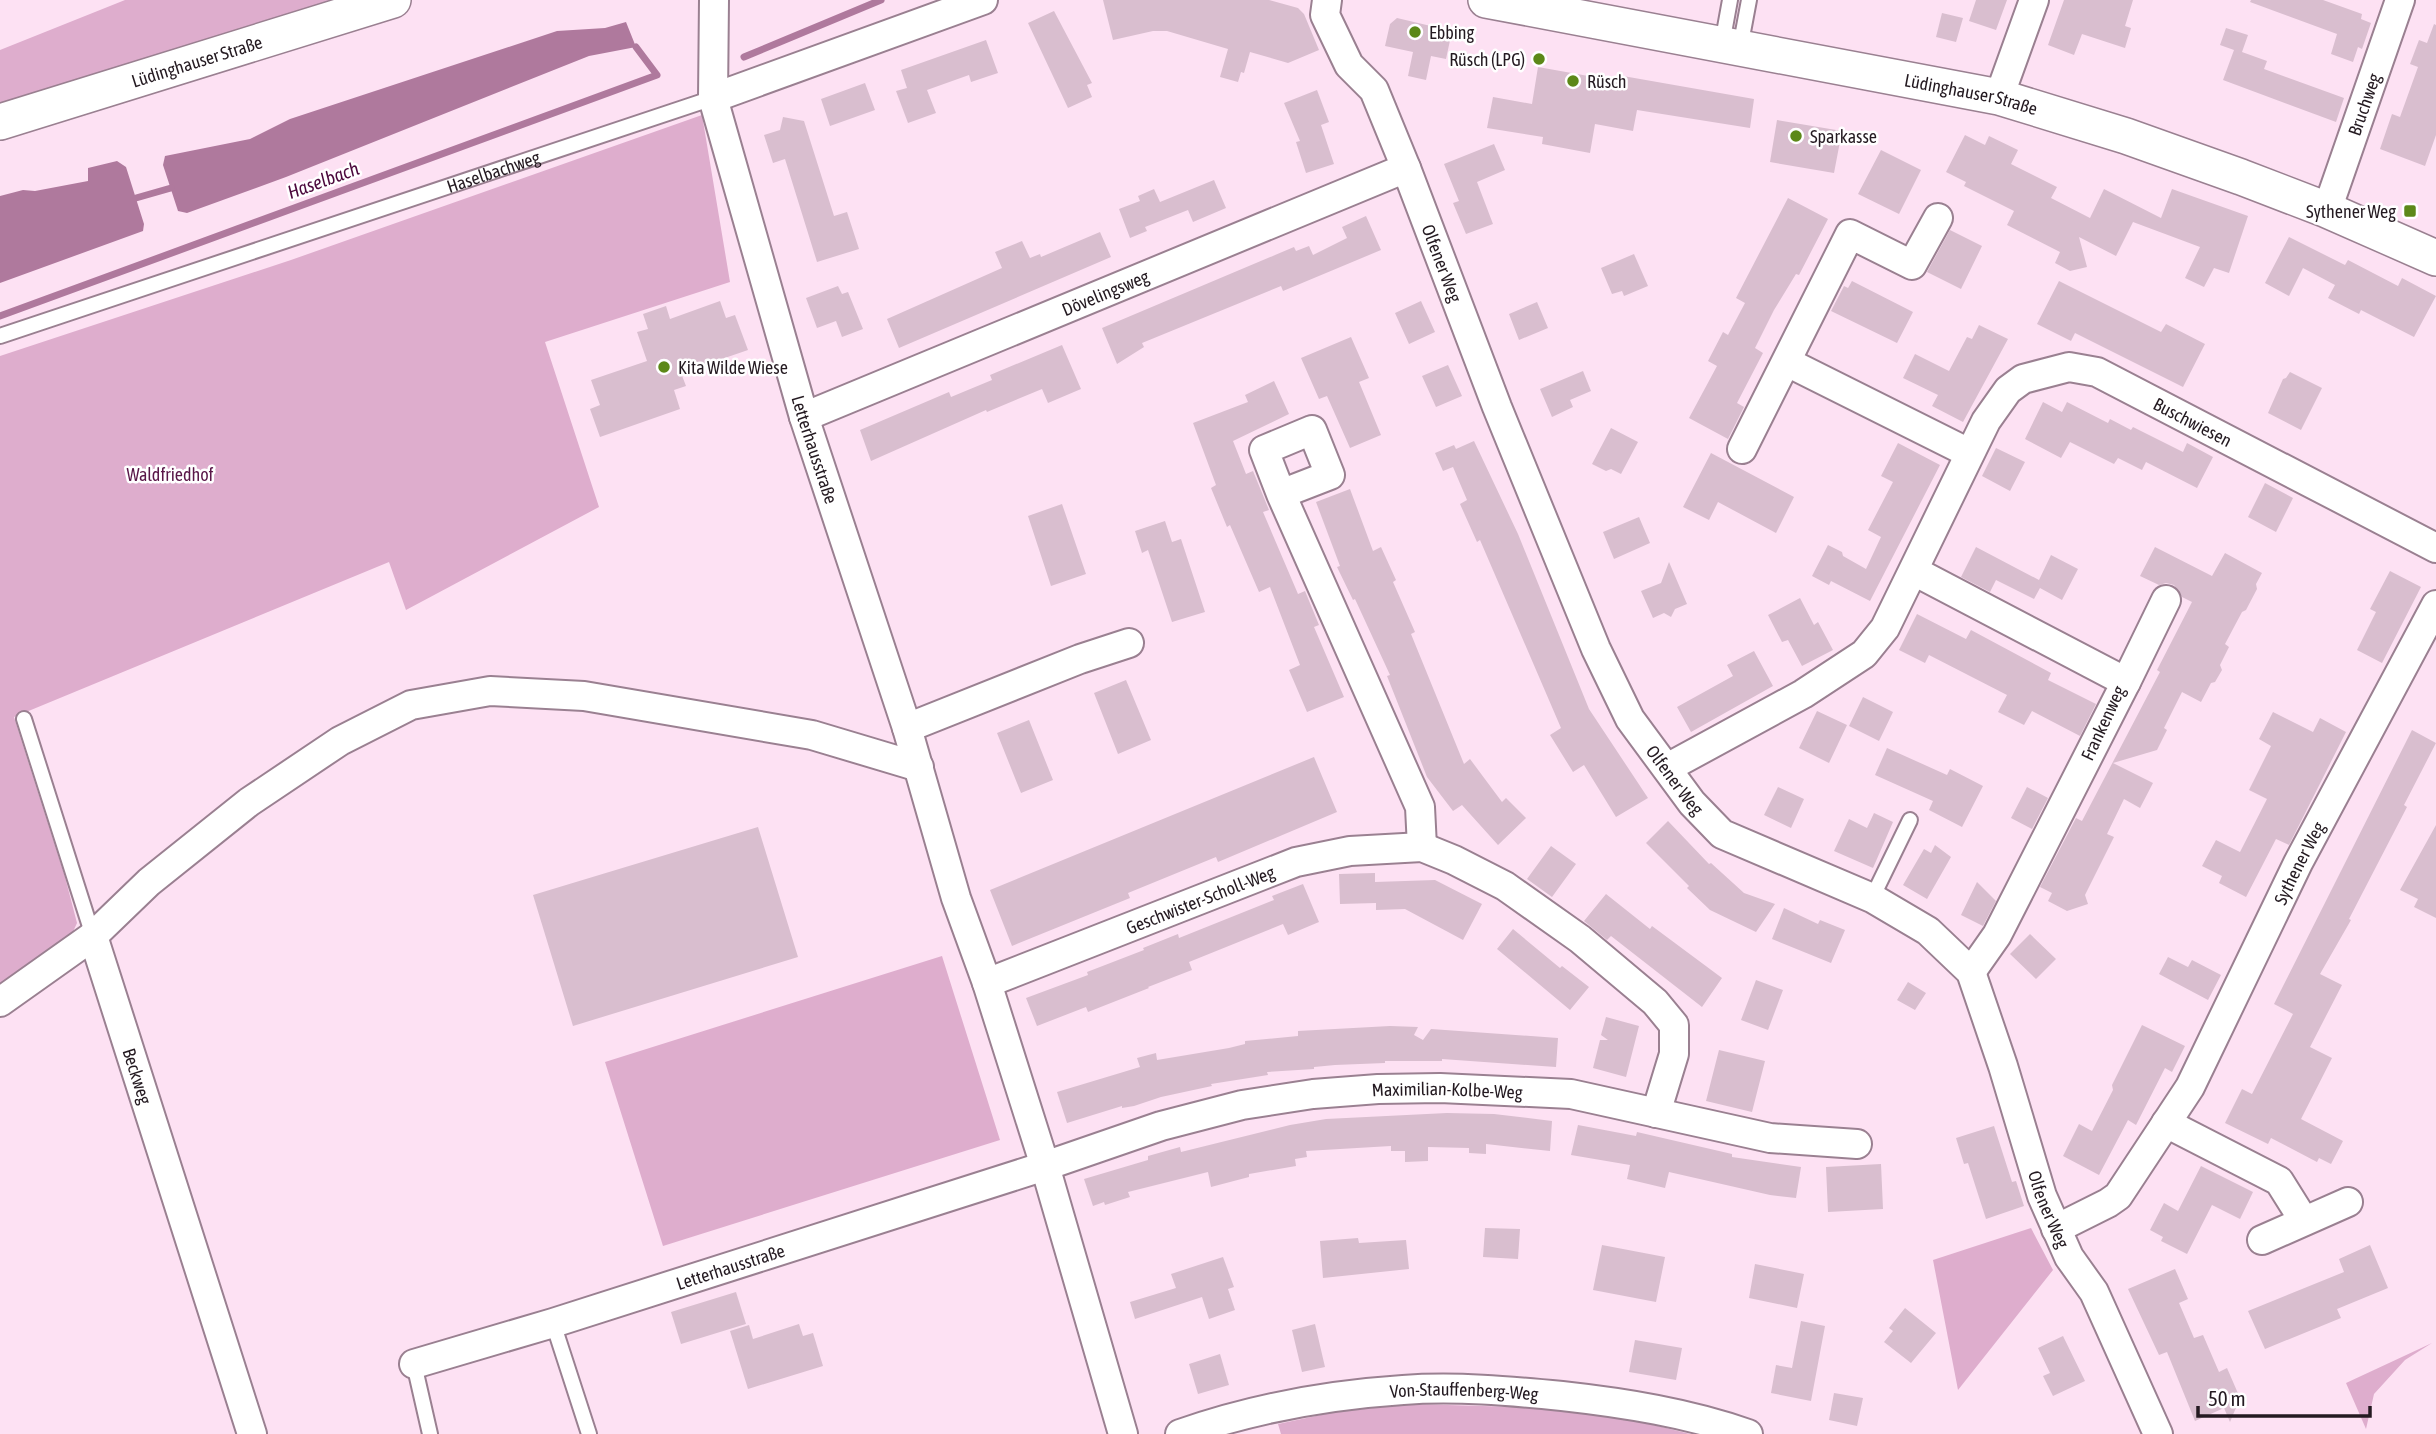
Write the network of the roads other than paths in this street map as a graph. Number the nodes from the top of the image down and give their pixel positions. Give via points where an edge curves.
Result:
1 (393, 0) edge
2 (714, 0) edge
3 (983, 0) edge
4 (1327, 0) edge
5 (1486, 0) edge
6 (1730, 0) edge
7 (1749, 0) edge
8 (2034, 0) edge
9 (2400, 0) edge
10 (1526, 4) edge
11 (1731, 46) junction
12 (1999, 97) junction
13 (713, 98) junction
14 (0, 122) edge
15 (1406, 168) junction
16 (2327, 210) junction
17 (1937, 218) dead end
18 (2436, 258) edge
19 (0, 336) edge
20 (1787, 362) junction
21 (804, 417) junction
22 (1742, 449) dead end
23 (1969, 453) junction
24 (1281, 494) junction
25 (2436, 548) edge
26 (1913, 571) junction
27 (2166, 600) dead end
28 (2436, 605) edge
29 (1129, 643) dead end
30 (2126, 682) junction
31 (23, 719) dead end
32 (907, 729) junction
33 (919, 767) junction
34 (1667, 768) junction
35 (1910, 820) dead end
36 (1422, 847) junction
37 (1872, 898) junction
38 (93, 936) junction
39 (1970, 972) junction
40 (987, 983) junction
41 (0, 1002) edge
42 (1656, 1113) junction
43 (2166, 1123) junction
44 (1857, 1144) dead end
45 (1045, 1166) junction
46 (2348, 1202) dead end
47 (2304, 1222) junction
48 (2056, 1229) junction
49 (2262, 1240) dead end
50 (553, 1322) junction
51 (414, 1364) joint
52 (252, 1434) edge
53 (430, 1434) edge
54 (589, 1434) edge
55 (1123, 1434) edge
56 (1180, 1434) edge
57 (1748, 1434) edge
58 (2158, 1434) edge

1 - 14 street, Lüdinghauser Straße
2 - 13 street, Letterhausstraße
3 - 13 street, Haselbachweg
4 - 15 street, Olfener Weg via 1325,15 1349,65 1374,90
5 - 10 street, Lüdinghauser Straße
6 - 11 lane
7 - 11 lane
8 - 12 street
9 - 16 street, Bruchweg
10 - 11 street, Lüdinghauser Straße
11 - 12 street, Lüdinghauser Straße
12 - 16 street, Lüdinghauser Straße via 2126,136
13 - 19 lane, Haselbachweg
13 - 21 street, Letterhausstraße
15 - 21 street, Dövelingsweg
15 - 34 street, Olfener Weg via 1596,649 1630,719
16 - 18 street, Lüdinghauser Straße
17 - 20 street via 1912,265 1850,234
20 - 22 street
20 - 23 street
21 - 32 street, Letterhausstraße
23 - 25 street, Buschwiesen via 2008,390 2024,379 2069,367 2096,372
23 - 26 street, Buschwiesen
24 - 24 street via 1330,475 1312,430 1264,450
24 - 36 street via 1420,807
26 - 30 street, Frankenweg
26 - 34 street, Buschwiesen via 1885,628 1864,654 1803,694
27 - 30 street
28 - 43 street, Sythener Weg via 2298,863 2190,1087
29 - 32 street
30 - 39 street, Frankenweg via 1997,935
31 - 38 lane, Beckweg
32 - 33 street, Letterhausstraße
33 - 38 street via 812,735 584,696 490,691 411,705 340,741 249,802 149,883
33 - 40 street, Letterhausstraße via 956,898
34 - 37 street, Olfener Weg via 1722,834
35 - 37 lane
36 - 40 street, Geschwister-Scholl-Weg via 1350,851 1296,862
36 - 42 street, Geschwister-Scholl-Weg via 1505,886 1580,939 1655,1002 1674,1025 1674,1054
37 - 39 street, Olfener Weg via 1928,932
38 - 41 street
38 - 52 street, Beckweg
39 - 48 street, Olfener Weg
40 - 45 street, Letterhausstraße
42 - 44 street, Maximilian-Kolbe-Weg via 1770,1138
42 - 45 street, Maximilian-Kolbe-Weg via 1571,1094 1378,1088 1242,1105 1161,1126
43 - 47 street via 2279,1181
43 - 48 street, Sythener Weg via 2118,1196
45 - 50 street, Letterhausstraße
45 - 55 street, Letterhausstraße
46 - 47 street
47 - 49 street
48 - 58 street, Olfener Weg via 2094,1292
50 - 51 street, Letterhausstraße
50 - 54 lane
51 - 53 lane
56 - 57 street, Von-Stauffenberg-Weg via 1225,1418 1301,1402 1404,1390 1508,1391 1618,1402

